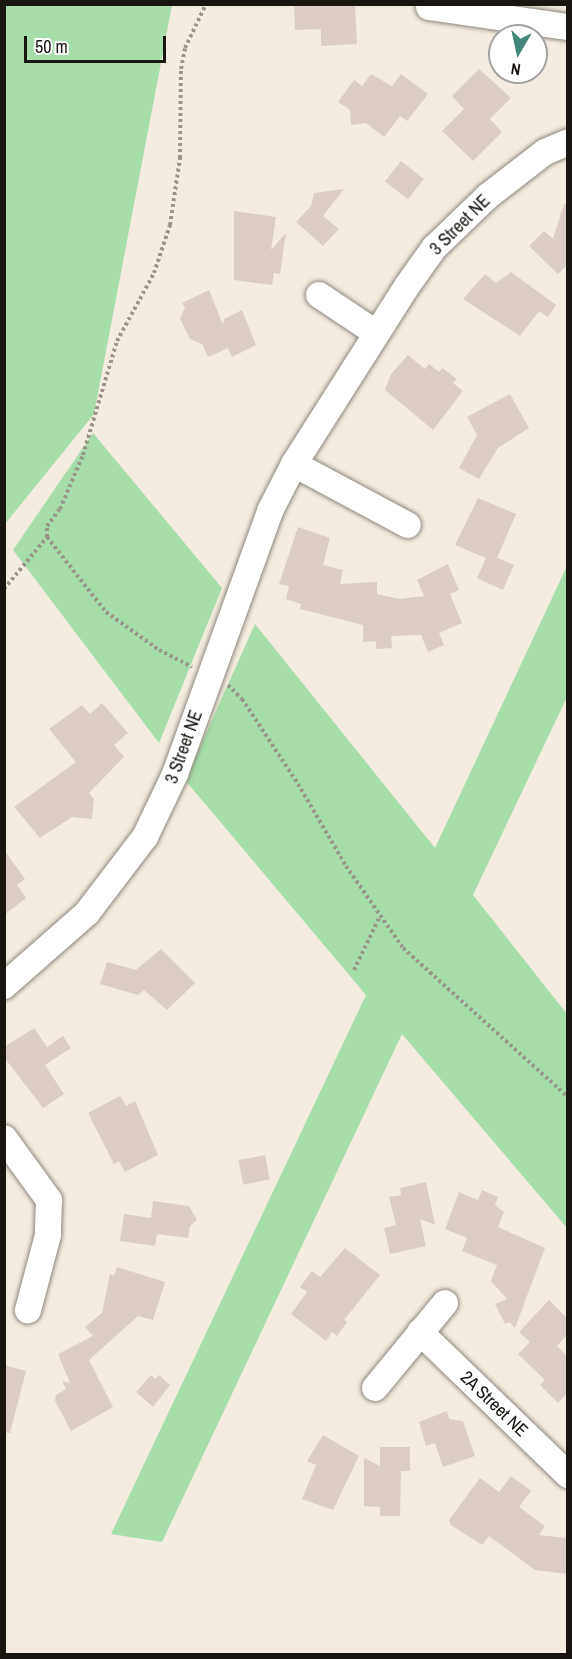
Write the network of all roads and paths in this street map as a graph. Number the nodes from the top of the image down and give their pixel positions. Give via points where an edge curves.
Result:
1 (206, 4) edge
2 (429, 7) dead end
3 (567, 27) edge
4 (567, 142) edge
5 (319, 295) dead end
6 (376, 333) junction
7 (294, 464) junction
8 (408, 525) dead end
9 (47, 537) junction
10 (4, 589) edge
11 (190, 666) dead end
12 (224, 682) dead end
13 (380, 916) junction
14 (354, 970) dead end
15 (4, 986) edge
16 (567, 1097) edge
17 (4, 1138) edge
18 (445, 1303) dead end
19 (28, 1310) dead end
20 (420, 1332) junction
21 (375, 1388) dead end
22 (567, 1475) edge

1 - 9 path via 185,48 180,69 180,158 161,253 117,341 83,455 60,509 47,526
2 - 3 street
4 - 6 street, 3 Street NE via 545,152 488,196 442,241
5 - 6 street
6 - 7 street, 3 Street NE
7 - 8 street
7 - 15 street, 3 Street NE via 270,510 157,816 125,868 94,906
9 - 10 path
9 - 11 path via 106,612 159,650
12 - 13 path via 242,699
13 - 14 path
13 - 16 path via 403,948 441,986
17 - 19 street via 49,1200 48,1235
18 - 20 street
20 - 21 street
20 - 22 street, 2A Street NE

